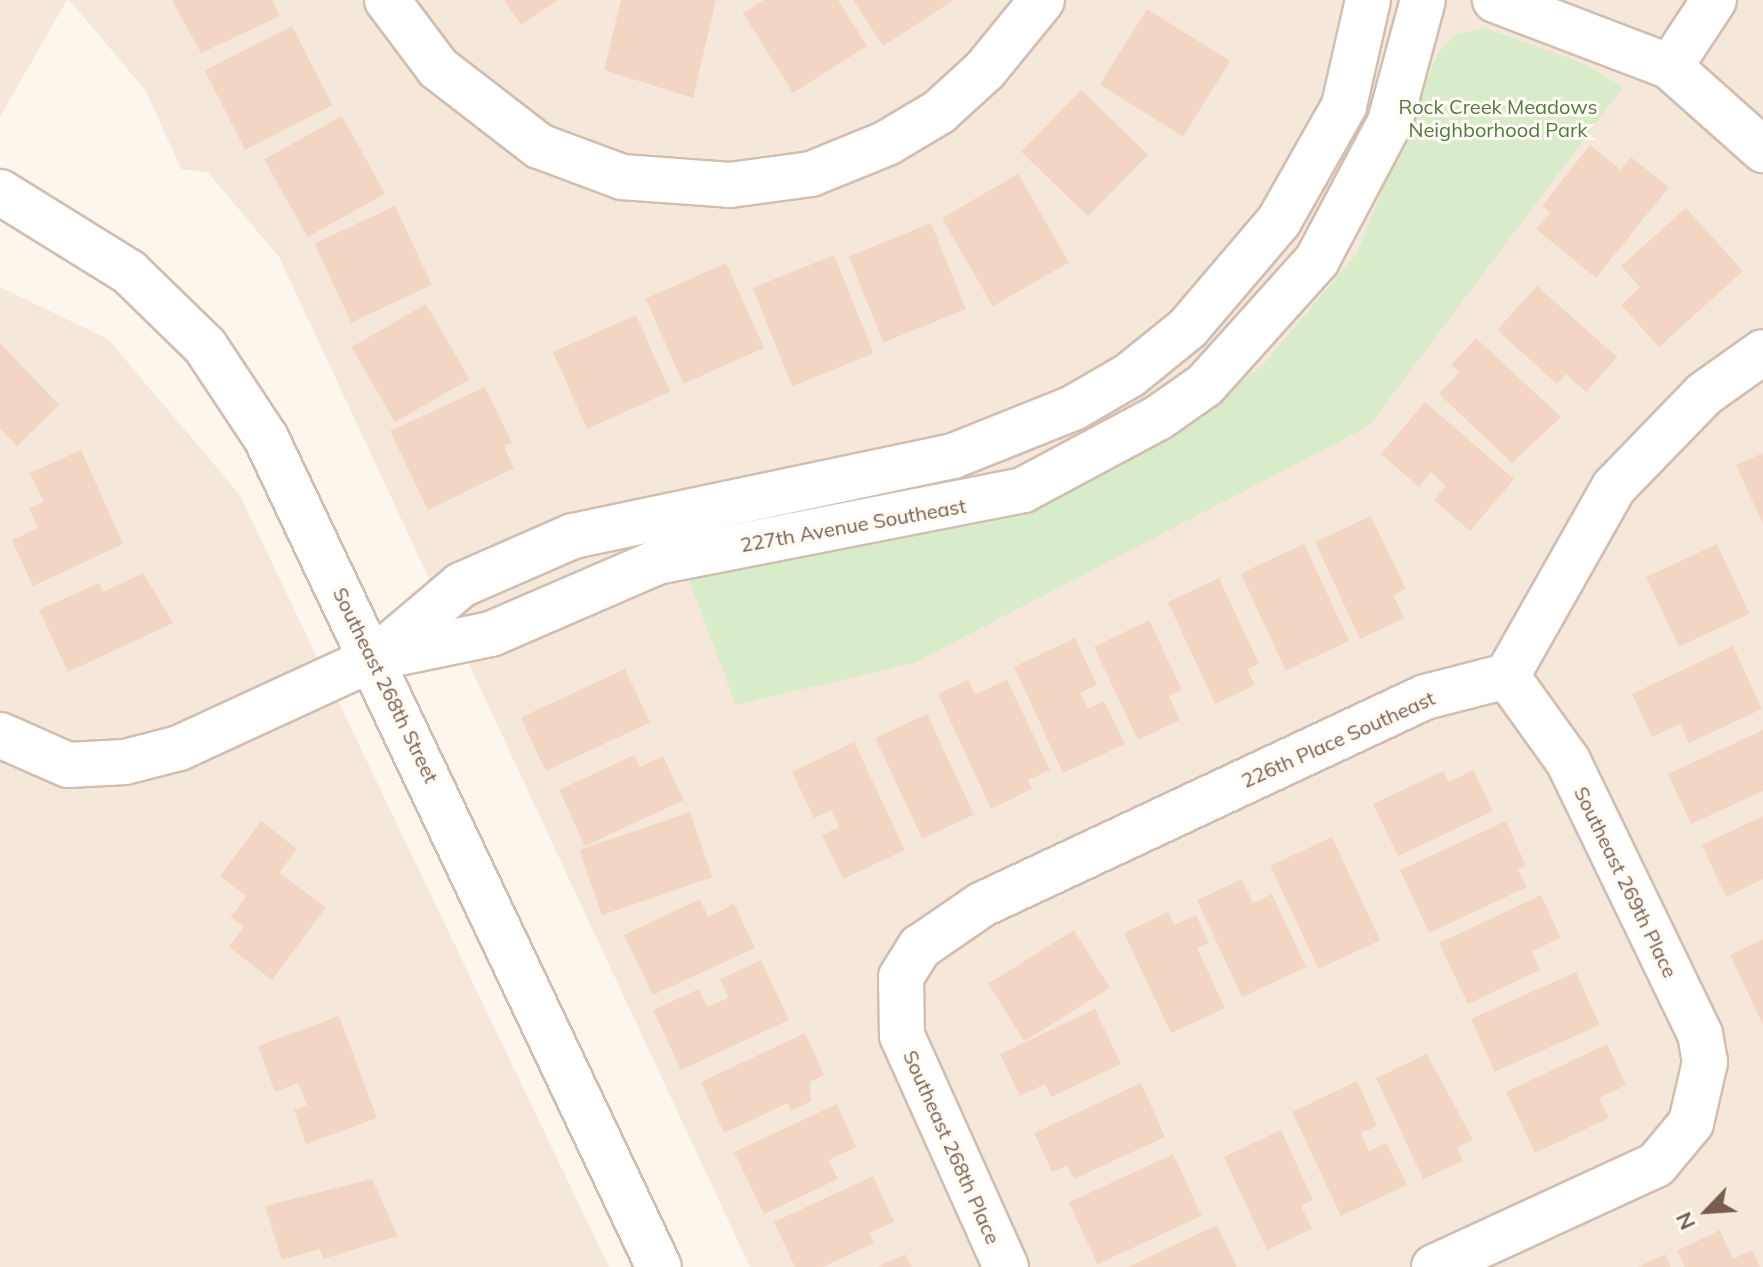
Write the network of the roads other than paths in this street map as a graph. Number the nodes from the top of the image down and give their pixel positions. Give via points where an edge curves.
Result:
1 (387, 0) edge
2 (1042, 0) edge
3 (1368, 0) edge
4 (1423, 0) edge
5 (1495, 0) edge
6 (1714, 0) edge
7 (1670, 67) junction
8 (1763, 150) edge
9 (0, 192) edge
10 (1763, 352) edge
11 (375, 658) junction
12 (1507, 676) junction
13 (0, 735) edge
14 (901, 977) joint
15 (659, 1267) edge
16 (1006, 1267) edge
17 (1434, 1267) edge

1 - 2 street via 438,68 507,127 622,177 730,185 811,174 939,112 1023,29
3 - 11 street, 227th Avenue Southeast via 1344,106 1279,221 1188,328 1130,375 1073,408 953,456 573,536 461,585
4 - 11 street, 227th Avenue Southeast via 1390,122 1317,260 1205,385 1158,418 1023,490 657,562 491,634
5 - 7 street
6 - 7 street
7 - 8 street
9 - 11 street, Southeast 268th Street via 129,272 205,346 266,438
10 - 12 street via 1704,394 1614,487
11 - 13 street, 227th Avenue Southeast via 140,759 68,765
11 - 15 street, Southeast 268th Street
12 - 14 street, 226th Place Southeast via 1425,697 981,905 920,947
12 - 17 street, Southeast 269th Place via 1568,761 1700,1034 1705,1062 1698,1102 1677,1146 1656,1165
14 - 16 street, Southeast 268th Place via 902,1036

